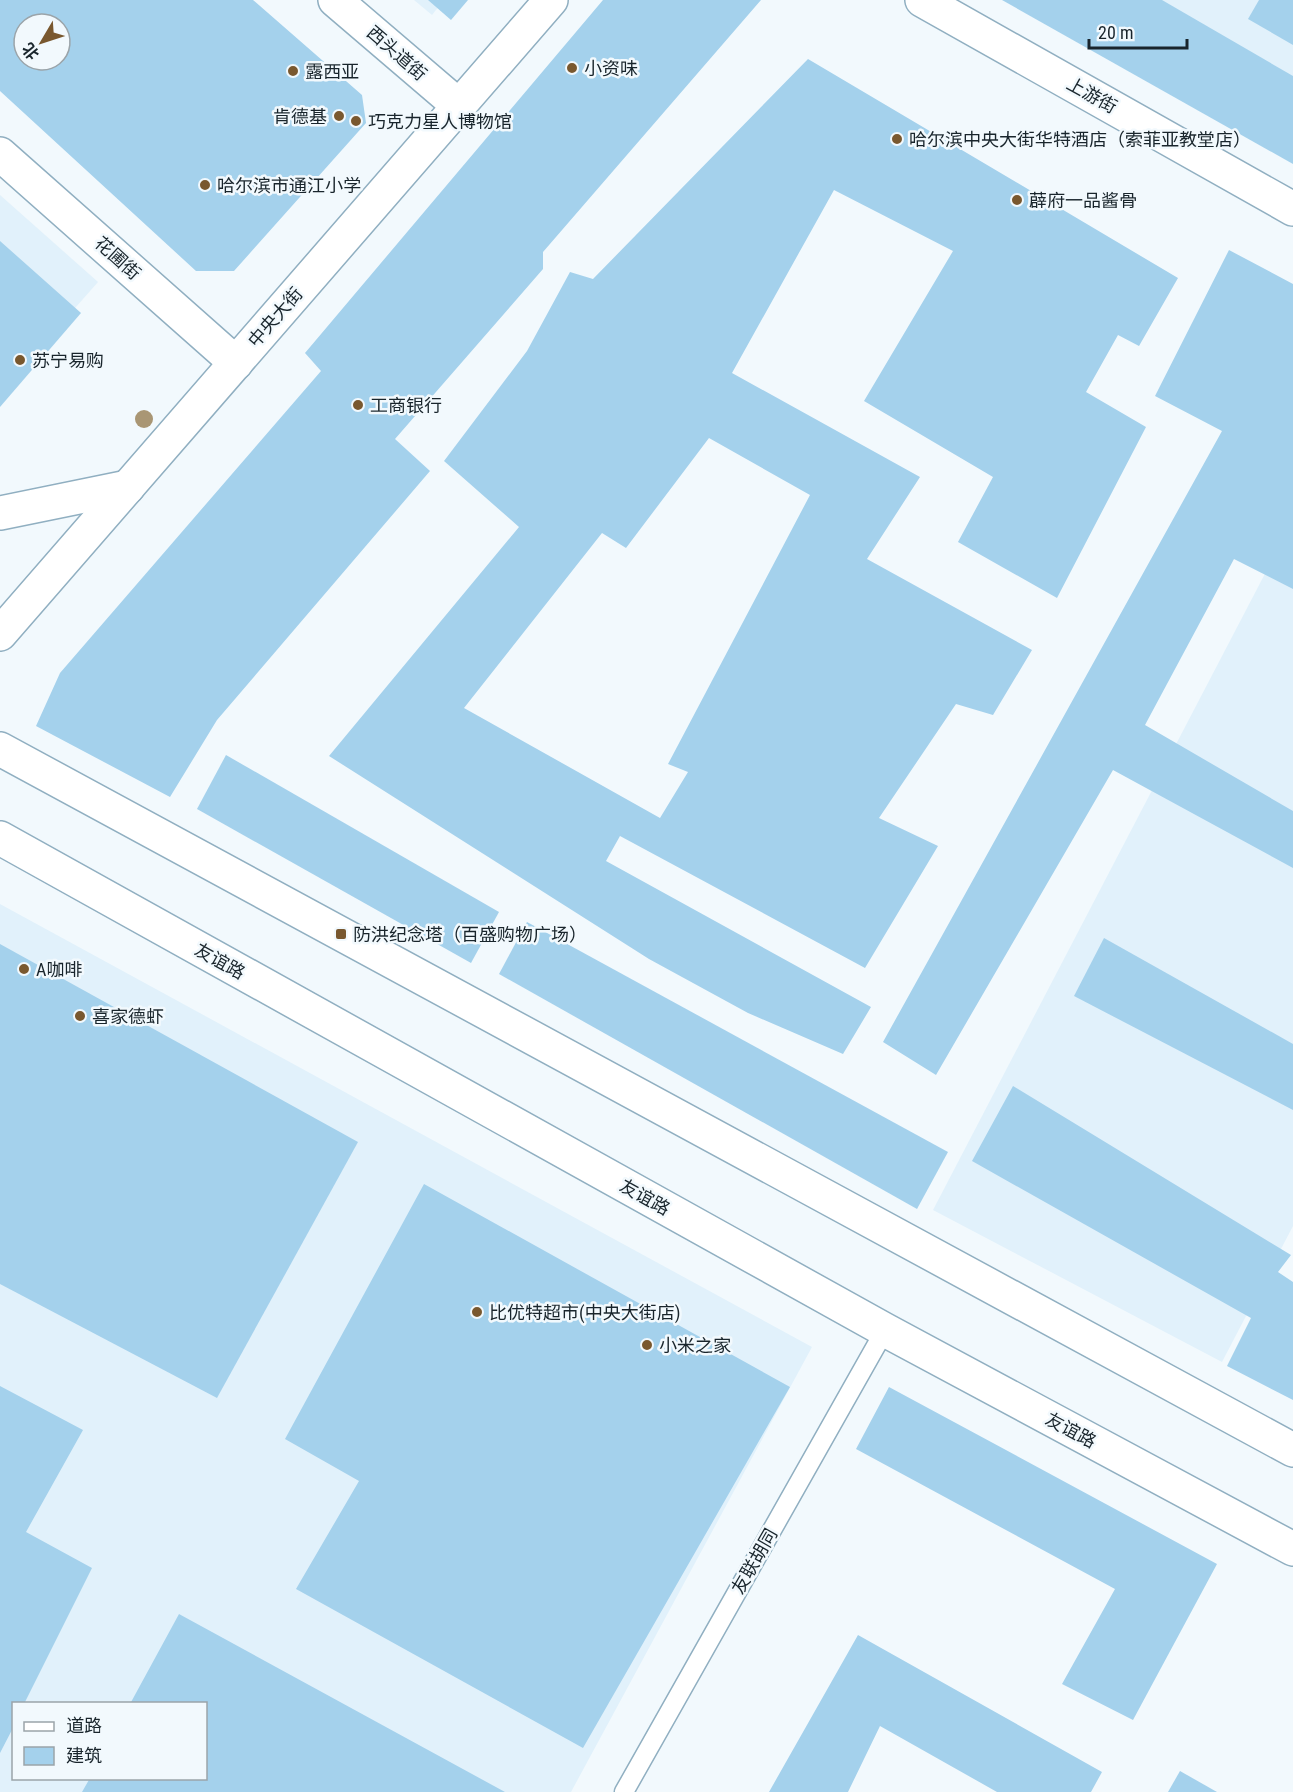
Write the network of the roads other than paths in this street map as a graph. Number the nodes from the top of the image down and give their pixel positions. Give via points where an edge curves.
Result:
1 (335, 0) edge
2 (551, 0) edge
3 (922, 0) edge
4 (459, 106) junction
5 (0, 154) edge
6 (1293, 209) edge
7 (236, 363) junction
8 (128, 487) junction
9 (0, 513) edge
10 (0, 634) edge
11 (0, 749) edge
12 (0, 838) edge
13 (885, 1330) junction
14 (1293, 1450) edge
15 (1293, 1549) edge
16 (624, 1792) edge

1 - 4 main road, 西头道街
2 - 4 main road, 中央大街
3 - 6 main road, 上游街
4 - 7 main road, 中央大街
5 - 7 main road, 花圃街
7 - 8 main road, 中央大街
8 - 9 main road
8 - 10 main road, 中央大街
11 - 14 main road
12 - 13 main road, 友谊路
13 - 15 main road, 友谊路
13 - 16 lane, 友联胡同

